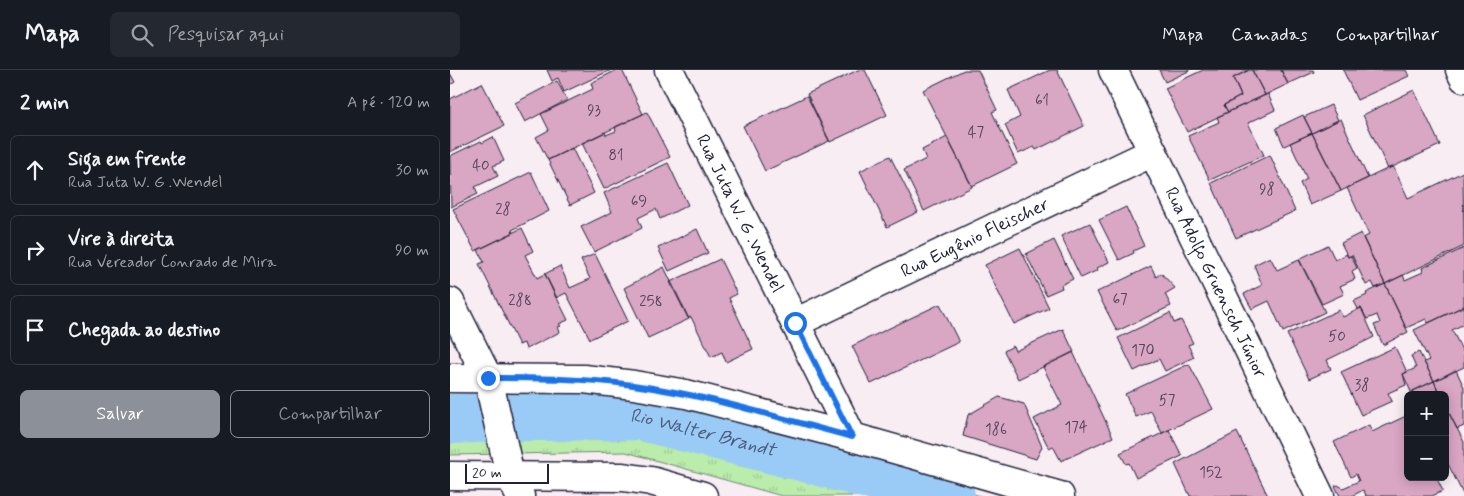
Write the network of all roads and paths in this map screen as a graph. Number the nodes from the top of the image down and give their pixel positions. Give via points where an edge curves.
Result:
1 (669, 70) edge
2 (1112, 70) edge
3 (1460, 70) edge
4 (1464, 78) edge
5 (1153, 152) junction
6 (450, 302) edge
7 (795, 323) junction
8 (450, 378) edge
9 (488, 378) junction
10 (852, 437) junction
11 (450, 476) edge
12 (515, 486) edge
13 (703, 496) edge
14 (1060, 496) edge
15 (1320, 496) edge

1 - 7 street, Rua Juta W. G .Wendel
2 - 5 street, Rua Adolfo Gruensch Júnior
3 - 4 street
5 - 7 street, Rua Eugênio Fleischer
5 - 15 street, Rua Adolfo Gruensch Júnior
6 - 9 street
7 - 10 street, Rua Juta W. G .Wendel
8 - 9 street
9 - 10 street via 584,379 634,385 686,394
9 - 12 street
10 - 14 street
11 - 12 street
12 - 13 street via 624,477

